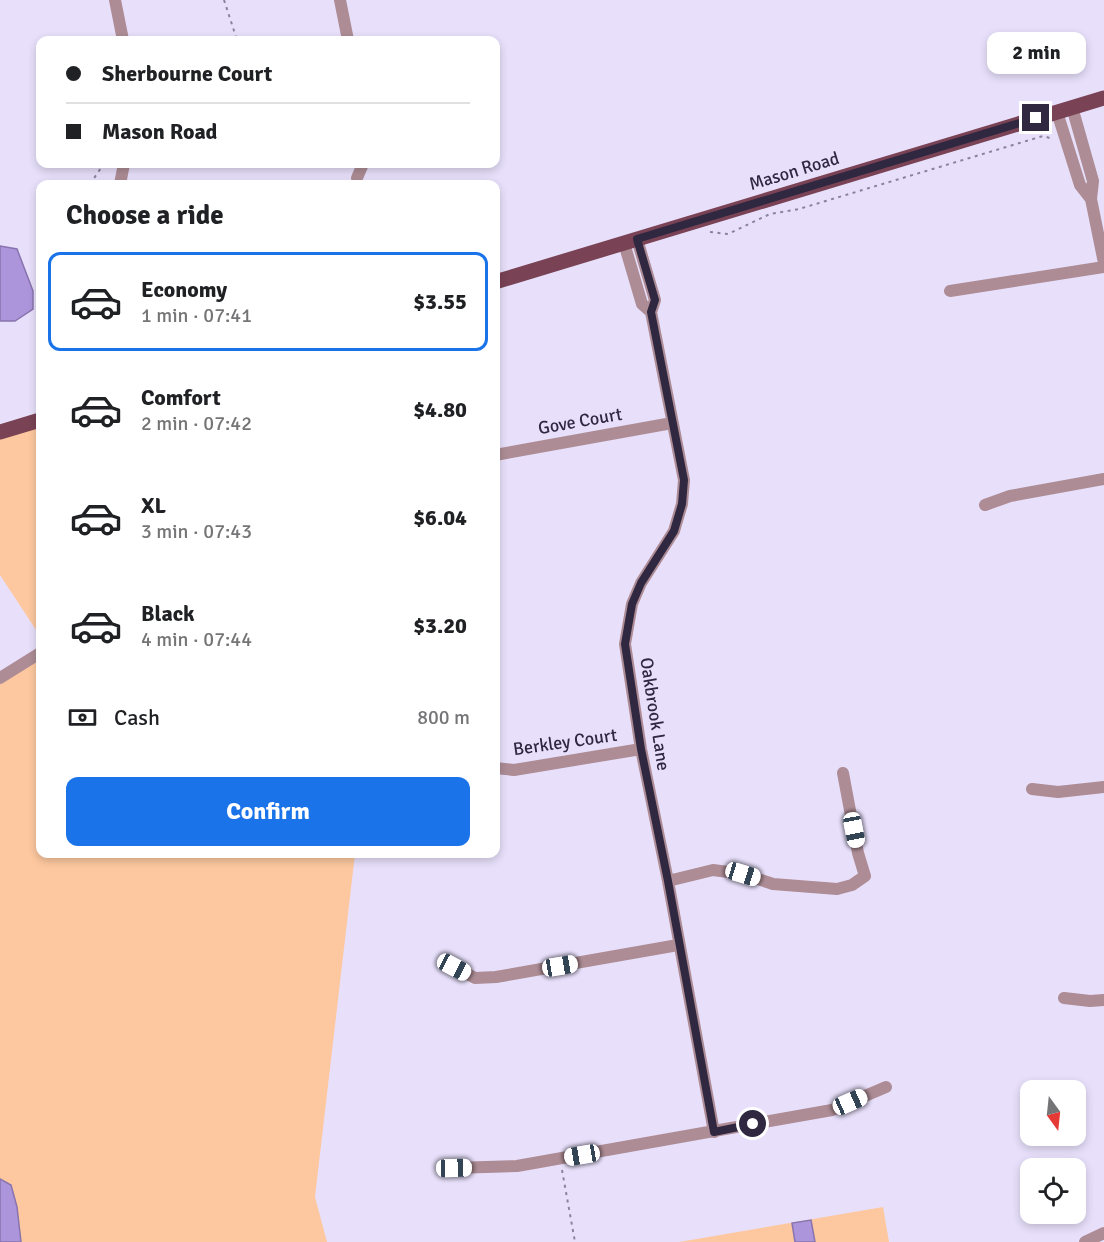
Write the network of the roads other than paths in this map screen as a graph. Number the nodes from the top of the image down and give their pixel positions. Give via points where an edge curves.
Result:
1 (115, 0) edge
2 (340, 0) edge
3 (122, 36) edge
4 (347, 36) edge
5 (1104, 98) edge
6 (1072, 107) junction
7 (1057, 112) junction
8 (361, 168) edge
9 (357, 178) dead end
10 (1091, 199) junction
11 (631, 241) junction
12 (1104, 265) edge
13 (500, 280) edge
14 (950, 291) dead end
15 (36, 421) edge
16 (672, 423) junction
17 (0, 432) edge
18 (500, 454) edge
19 (1104, 479) edge
20 (986, 505) dead end
21 (36, 656) edge
22 (0, 678) edge
23 (641, 749) junction
24 (500, 769) edge
25 (843, 773) dead end
26 (1104, 787) edge
27 (1032, 789) dead end
28 (668, 881) junction
29 (678, 945) junction
30 (454, 967) dead end
31 (1064, 998) dead end
32 (1104, 999) edge
33 (885, 1086) dead end
34 (714, 1132) junction
35 (454, 1168) dead end

1 - 3 street
2 - 4 street
5 - 6 main road, Mason Road
6 - 7 main road, Mason Road
6 - 10 street via 1093,181
7 - 10 street via 1080,185
7 - 11 main road, Mason Road
8 - 9 street
10 - 12 street
11 - 13 main road, Mason Road
11 - 16 street, Oakbrook Lane via 642,304 651,312
12 - 14 street
15 - 17 main road
16 - 18 street, Gove Court
16 - 23 street, Oakbrook Lane via 684,480 682,504 674,531 636,594 625,644
19 - 20 street via 1010,496
21 - 22 street
23 - 24 street, Berkley Court via 514,770
23 - 28 street, Oakbrook Lane
25 - 28 street via 865,876 852,885 837,889 773,884 713,870
26 - 27 street via 1058,792
28 - 29 street, Oakbrook Lane
29 - 30 street via 496,977 475,978
29 - 34 street, Oakbrook Lane
31 - 32 street
33 - 34 street via 832,1110
34 - 35 street via 517,1166

